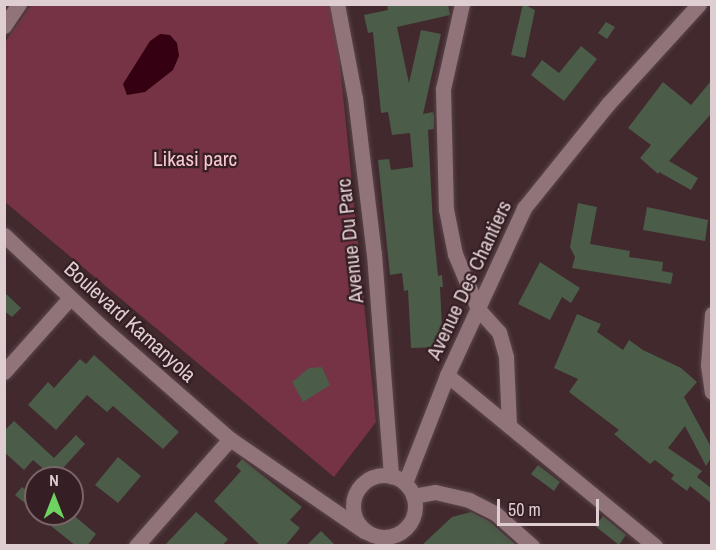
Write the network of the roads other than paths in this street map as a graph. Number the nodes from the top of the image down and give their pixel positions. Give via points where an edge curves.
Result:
1 (19, 4) edge
2 (337, 4) edge
3 (462, 4) edge
4 (699, 4) edge
5 (4, 26) edge
6 (4, 236) edge
7 (70, 298) junction
8 (477, 309) junction
9 (711, 314) edge
10 (4, 372) edge
11 (447, 375) junction
12 (711, 392) edge
13 (509, 426) junction
14 (230, 439) junction
15 (403, 485) junction
16 (364, 531) junction
17 (395, 540) edge
18 (377, 541) edge
19 (136, 546) edge
20 (532, 546) edge
21 (655, 546) edge

1 - 5 street
2 - 15 street, Avenue Du Parc via 354,98
3 - 8 street via 443,89 443,150 451,238
4 - 8 street, Avenue Des Chantiers via 608,104 524,208
6 - 7 street, Boulevard Kamanyola
7 - 10 street
7 - 14 street, Boulevard Kamanyola
8 - 11 street, Avenue Des Chantiers
8 - 13 street via 499,332 506,357
9 - 12 street
11 - 13 street
11 - 15 street, Avenue Des Chantiers
13 - 21 street
14 - 16 street, Boulevard Kamanyola
14 - 19 street
15 - 16 street via 372,477 358,489 353,515
15 - 17 street via 412,519
15 - 20 street via 469,500 495,513
16 - 18 street
17 - 18 street

